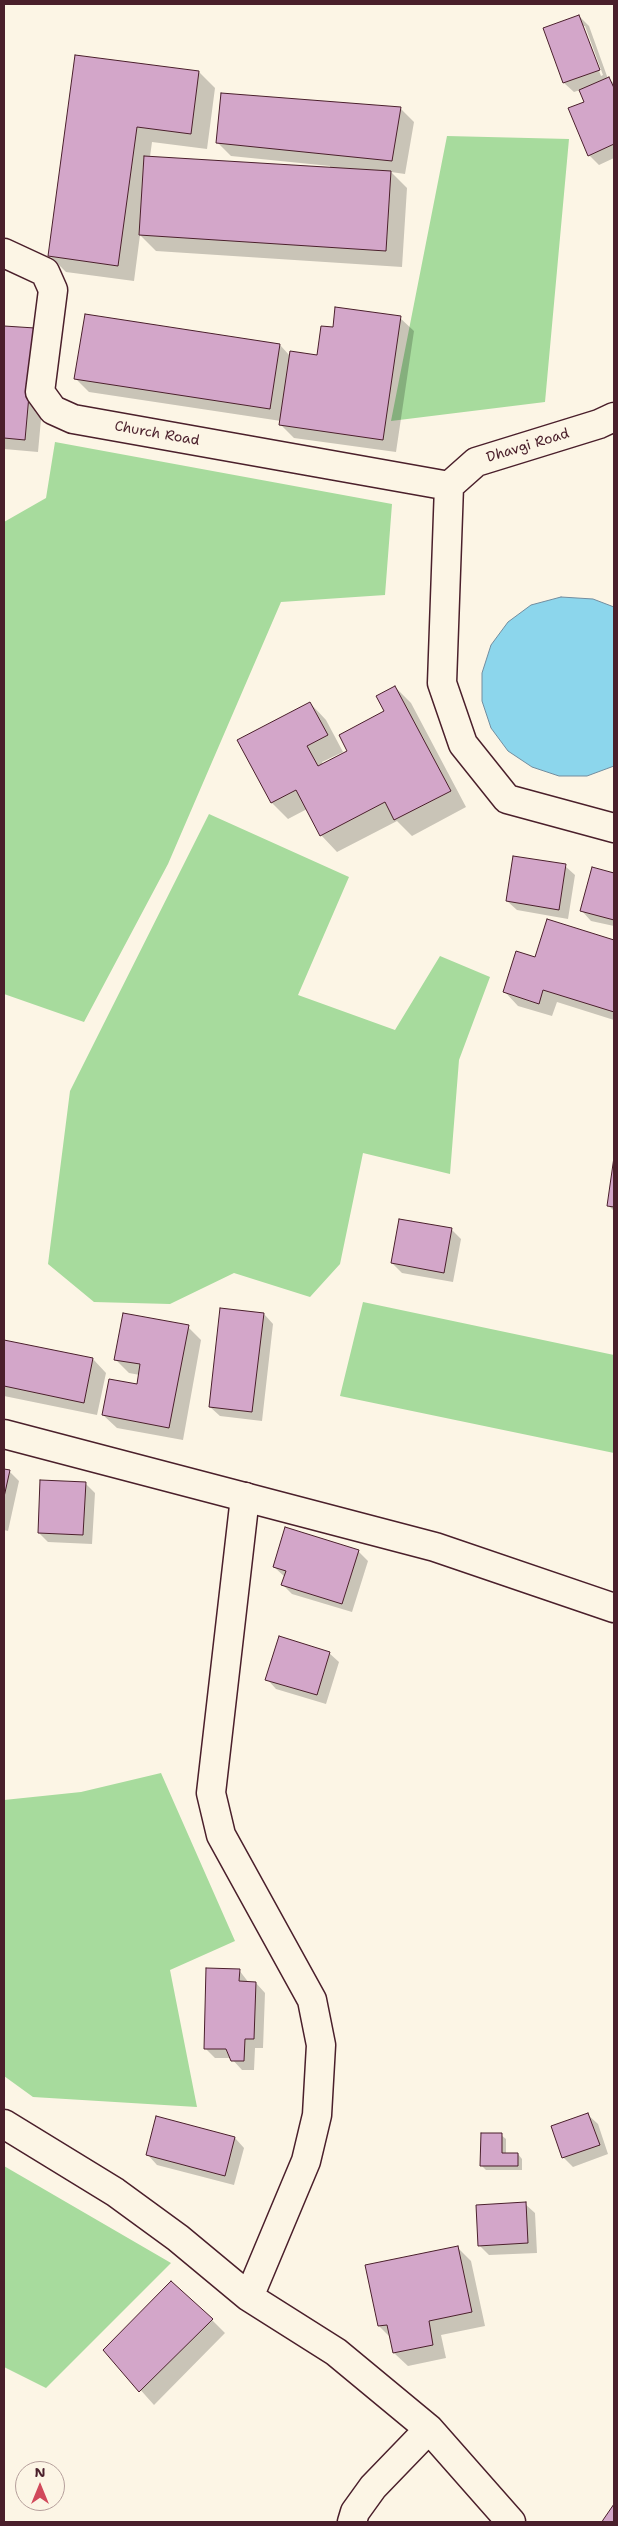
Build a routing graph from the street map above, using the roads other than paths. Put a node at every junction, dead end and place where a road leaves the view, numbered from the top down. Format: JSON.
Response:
{"nodes":[{"id":1,"x":4,"y":253,"type":"edge"},
{"id":2,"x":614,"y":417,"type":"edge"},
{"id":3,"x":449,"y":486,"type":"junction"},
{"id":4,"x":614,"y":828,"type":"edge"},
{"id":5,"x":4,"y":1434,"type":"edge"},
{"id":6,"x":245,"y":1498,"type":"junction"},
{"id":7,"x":614,"y":1608,"type":"edge"},
{"id":8,"x":4,"y":2124,"type":"edge"},
{"id":9,"x":249,"y":2297,"type":"junction"},
{"id":10,"x":429,"y":2428,"type":"junction"},
{"id":11,"x":352,"y":2522,"type":"edge"},
{"id":12,"x":511,"y":2522,"type":"edge"}],
"edges":[{"from":1,"to":3,"type":"street","name":"Church Road"},
{"from":2,"to":3,"type":"street","name":"Dhavgi Road"},
{"from":3,"to":4,"type":"street"},
{"from":5,"to":6,"type":"street"},
{"from":6,"to":7,"type":"street"},
{"from":6,"to":9,"type":"street"},
{"from":8,"to":9,"type":"street"},
{"from":9,"to":10,"type":"street"},
{"from":10,"to":11,"type":"street"},
{"from":10,"to":12,"type":"street"}]}
